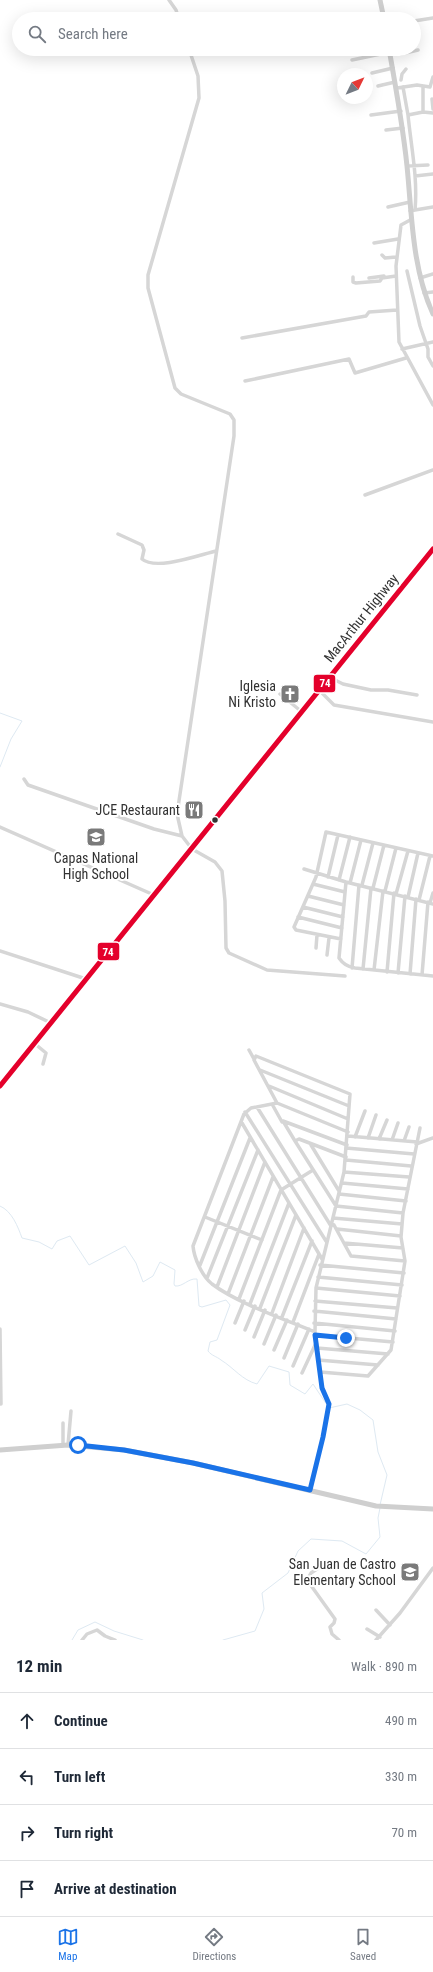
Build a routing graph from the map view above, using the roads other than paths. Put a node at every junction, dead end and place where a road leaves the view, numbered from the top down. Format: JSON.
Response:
{"nodes":[{"id":1,"x":169,"y":0,"type":"edge"},
{"id":2,"x":380,"y":0,"type":"edge"},
{"id":3,"x":177,"y":12,"type":"edge"},
{"id":4,"x":383,"y":12,"type":"edge"},
{"id":5,"x":433,"y":18,"type":"edge"},
{"id":6,"x":421,"y":20,"type":"edge"},
{"id":7,"x":191,"y":56,"type":"edge"},
{"id":8,"x":368,"y":56,"type":"edge"},
{"id":9,"x":392,"y":56,"type":"edge"},
{"id":10,"x":352,"y":60,"type":"dead end"},
{"id":11,"x":393,"y":68,"type":"junction"},
{"id":12,"x":406,"y":68,"type":"dead end"},
{"id":13,"x":373,"y":73,"type":"edge"},
{"id":14,"x":433,"y":77,"type":"edge"},
{"id":15,"x":397,"y":81,"type":"junction"},
{"id":16,"x":378,"y":86,"type":"dead end"},
{"id":17,"x":423,"y":86,"type":"junction"},
{"id":18,"x":400,"y":88,"type":"junction"},
{"id":19,"x":405,"y":98,"type":"junction"},
{"id":20,"x":432,"y":98,"type":"dead end"},
{"id":21,"x":398,"y":99,"type":"junction"},
{"id":22,"x":433,"y":109,"type":"edge"},
{"id":23,"x":401,"y":111,"type":"junction"},
{"id":24,"x":423,"y":112,"type":"junction"},
{"id":25,"x":433,"y":113,"type":"edge"},
{"id":26,"x":371,"y":115,"type":"dead end"},
{"id":27,"x":408,"y":115,"type":"junction"},
{"id":28,"x":403,"y":128,"type":"junction"},
{"id":29,"x":386,"y":130,"type":"dead end"},
{"id":30,"x":408,"y":144,"type":"junction"},
{"id":31,"x":428,"y":165,"type":"dead end"},
{"id":32,"x":407,"y":166,"type":"junction"},
{"id":33,"x":415,"y":166,"type":"junction"},
{"id":34,"x":433,"y":174,"type":"edge"},
{"id":35,"x":415,"y":176,"type":"junction"},
{"id":36,"x":410,"y":202,"type":"junction"},
{"id":37,"x":388,"y":207,"type":"dead end"},
{"id":38,"x":433,"y":207,"type":"edge"},
{"id":39,"x":413,"y":210,"type":"junction"},
{"id":40,"x":412,"y":219,"type":"junction"},
{"id":41,"x":398,"y":240,"type":"junction"},
{"id":42,"x":374,"y":243,"type":"dead end"},
{"id":43,"x":382,"y":255,"type":"dead end"},
{"id":44,"x":396,"y":257,"type":"junction"},
{"id":45,"x":407,"y":271,"type":"dead end"},
{"id":46,"x":433,"y":274,"type":"edge"},
{"id":47,"x":396,"y":276,"type":"junction"},
{"id":48,"x":353,"y":277,"type":"dead end"},
{"id":49,"x":369,"y":278,"type":"dead end"},
{"id":50,"x":420,"y":278,"type":"junction"},
{"id":51,"x":433,"y":292,"type":"edge"},
{"id":52,"x":424,"y":294,"type":"junction"},
{"id":53,"x":397,"y":310,"type":"junction"},
{"id":54,"x":433,"y":314,"type":"edge"},
{"id":55,"x":242,"y":338,"type":"dead end"},
{"id":56,"x":433,"y":342,"type":"edge"},
{"id":57,"x":426,"y":344,"type":"junction"},
{"id":58,"x":402,"y":349,"type":"junction"},
{"id":59,"x":406,"y":358,"type":"junction"},
{"id":60,"x":433,"y":366,"type":"edge"},
{"id":61,"x":245,"y":380,"type":"dead end"},
{"id":62,"x":433,"y":405,"type":"edge"},
{"id":63,"x":433,"y":470,"type":"edge"},
{"id":64,"x":365,"y":495,"type":"dead end"},
{"id":65,"x":118,"y":534,"type":"dead end"},
{"id":66,"x":433,"y":549,"type":"edge"},
{"id":67,"x":216,"y":551,"type":"junction"},
{"id":68,"x":329,"y":677,"type":"junction"},
{"id":69,"x":319,"y":690,"type":"junction"},
{"id":70,"x":280,"y":694,"type":"dead end"},
{"id":71,"x":417,"y":695,"type":"dead end"},
{"id":72,"x":302,"y":712,"type":"junction"},
{"id":73,"x":433,"y":722,"type":"edge"},
{"id":74,"x":24,"y":779,"type":"dead end"},
{"id":75,"x":0,"y":827,"type":"edge"},
{"id":76,"x":338,"y":835,"type":"junction"},
{"id":77,"x":182,"y":836,"type":"junction"},
{"id":78,"x":350,"y":838,"type":"junction"},
{"id":79,"x":361,"y":840,"type":"junction"},
{"id":80,"x":373,"y":843,"type":"junction"},
{"id":81,"x":384,"y":845,"type":"junction"},
{"id":82,"x":396,"y":848,"type":"junction"},
{"id":83,"x":192,"y":849,"type":"junction"},
{"id":84,"x":408,"y":850,"type":"junction"},
{"id":85,"x":418,"y":853,"type":"junction"},
{"id":86,"x":432,"y":856,"type":"edge"},
{"id":87,"x":304,"y":869,"type":"dead end"},
{"id":88,"x":317,"y":873,"type":"junction"},
{"id":89,"x":328,"y":876,"type":"junction"},
{"id":90,"x":339,"y":880,"type":"junction"},
{"id":91,"x":348,"y":883,"type":"junction"},
{"id":92,"x":313,"y":884,"type":"junction"},
{"id":93,"x":360,"y":885,"type":"junction"},
{"id":94,"x":372,"y":888,"type":"junction"},
{"id":95,"x":384,"y":891,"type":"junction"},
{"id":96,"x":345,"y":892,"type":"junction"},
{"id":97,"x":433,"y":893,"type":"edge"},
{"id":98,"x":154,"y":894,"type":"junction"},
{"id":99,"x":395,"y":894,"type":"junction"},
{"id":100,"x":308,"y":896,"type":"junction"},
{"id":101,"x":406,"y":897,"type":"junction"},
{"id":102,"x":418,"y":900,"type":"junction"},
{"id":103,"x":431,"y":903,"type":"edge"},
{"id":104,"x":344,"y":905,"type":"junction"},
{"id":105,"x":303,"y":907,"type":"junction"},
{"id":106,"x":298,"y":917,"type":"junction"},
{"id":107,"x":343,"y":917,"type":"junction"},
{"id":108,"x":342,"y":928,"type":"junction"},
{"id":109,"x":317,"y":935,"type":"junction"},
{"id":110,"x":329,"y":938,"type":"junction"},
{"id":111,"x":340,"y":940,"type":"junction"},
{"id":112,"x":316,"y":948,"type":"dead end"},
{"id":113,"x":0,"y":951,"type":"edge"},
{"id":114,"x":327,"y":955,"type":"dead end"},
{"id":115,"x":101,"y":960,"type":"junction"},
{"id":116,"x":352,"y":968,"type":"junction"},
{"id":117,"x":363,"y":969,"type":"junction"},
{"id":118,"x":374,"y":970,"type":"junction"},
{"id":119,"x":387,"y":972,"type":"junction"},
{"id":120,"x":398,"y":973,"type":"junction"},
{"id":121,"x":410,"y":974,"type":"junction"},
{"id":122,"x":422,"y":975,"type":"junction"},
{"id":123,"x":345,"y":976,"type":"dead end"},
{"id":124,"x":433,"y":976,"type":"edge"},
{"id":125,"x":83,"y":978,"type":"junction"},
{"id":126,"x":0,"y":1004,"type":"edge"},
{"id":127,"x":59,"y":1013,"type":"junction"},
{"id":128,"x":51,"y":1023,"type":"junction"},
{"id":129,"x":34,"y":1043,"type":"junction"},
{"id":130,"x":249,"y":1050,"type":"dead end"},
{"id":131,"x":254,"y":1059,"type":"junction"},
{"id":132,"x":43,"y":1064,"type":"dead end"},
{"id":133,"x":260,"y":1070,"type":"junction"},
{"id":134,"x":1,"y":1082,"type":"edge"},
{"id":135,"x":269,"y":1086,"type":"junction"},
{"id":136,"x":350,"y":1088,"type":"dead end"},
{"id":137,"x":350,"y":1094,"type":"junction"},
{"id":138,"x":277,"y":1103,"type":"junction"},
{"id":139,"x":272,"y":1104,"type":"junction"},
{"id":140,"x":349,"y":1106,"type":"junction"},
{"id":141,"x":257,"y":1107,"type":"junction"},
{"id":142,"x":365,"y":1111,"type":"dead end"},
{"id":143,"x":246,"y":1112,"type":"junction"},
{"id":144,"x":376,"y":1115,"type":"dead end"},
{"id":145,"x":348,"y":1119,"type":"junction"},
{"id":146,"x":387,"y":1120,"type":"dead end"},
{"id":147,"x":282,"y":1122,"type":"junction"},
{"id":148,"x":242,"y":1123,"type":"junction"},
{"id":149,"x":398,"y":1123,"type":"dead end"},
{"id":150,"x":409,"y":1127,"type":"dead end"},
{"id":151,"x":420,"y":1128,"type":"dead end"},
{"id":152,"x":348,"y":1134,"type":"junction"},
{"id":153,"x":355,"y":1137,"type":"junction"},
{"id":154,"x":250,"y":1138,"type":"junction"},
{"id":155,"x":368,"y":1138,"type":"junction"},
{"id":156,"x":433,"y":1138,"type":"edge"},
{"id":157,"x":379,"y":1139,"type":"junction"},
{"id":158,"x":295,"y":1140,"type":"junction"},
{"id":159,"x":392,"y":1140,"type":"junction"},
{"id":160,"x":404,"y":1140,"type":"junction"},
{"id":161,"x":417,"y":1143,"type":"junction"},
{"id":162,"x":310,"y":1144,"type":"junction"},
{"id":163,"x":347,"y":1147,"type":"junction"},
{"id":164,"x":258,"y":1150,"type":"junction"},
{"id":165,"x":414,"y":1154,"type":"junction"},
{"id":166,"x":346,"y":1159,"type":"junction"},
{"id":167,"x":265,"y":1162,"type":"junction"},
{"id":168,"x":411,"y":1166,"type":"junction"},
{"id":169,"x":313,"y":1170,"type":"junction"},
{"id":170,"x":344,"y":1172,"type":"junction"},
{"id":171,"x":273,"y":1177,"type":"junction"},
{"id":172,"x":409,"y":1177,"type":"junction"},
{"id":173,"x":301,"y":1178,"type":"junction"},
{"id":174,"x":342,"y":1183,"type":"junction"},
{"id":175,"x":291,"y":1184,"type":"junction"},
{"id":176,"x":408,"y":1189,"type":"junction"},
{"id":177,"x":281,"y":1190,"type":"junction"},
{"id":178,"x":339,"y":1193,"type":"junction"},
{"id":179,"x":406,"y":1201,"type":"junction"},
{"id":180,"x":289,"y":1203,"type":"junction"},
{"id":181,"x":336,"y":1206,"type":"junction"},
{"id":182,"x":403,"y":1212,"type":"junction"},
{"id":183,"x":296,"y":1215,"type":"junction"},
{"id":184,"x":205,"y":1218,"type":"junction"},
{"id":185,"x":333,"y":1218,"type":"junction"},
{"id":186,"x":216,"y":1222,"type":"junction"},
{"id":187,"x":402,"y":1224,"type":"junction"},
{"id":188,"x":331,"y":1225,"type":"junction"},
{"id":189,"x":228,"y":1226,"type":"junction"},
{"id":190,"x":304,"y":1228,"type":"junction"},
{"id":191,"x":337,"y":1229,"type":"junction"},
{"id":192,"x":239,"y":1231,"type":"junction"},
{"id":193,"x":250,"y":1235,"type":"junction"},
{"id":194,"x":401,"y":1236,"type":"junction"},
{"id":195,"x":262,"y":1240,"type":"junction"},
{"id":196,"x":312,"y":1241,"type":"junction"},
{"id":197,"x":326,"y":1241,"type":"junction"},
{"id":198,"x":344,"y":1243,"type":"junction"},
{"id":199,"x":403,"y":1248,"type":"junction"},
{"id":200,"x":319,"y":1254,"type":"junction"},
{"id":201,"x":322,"y":1259,"type":"junction"},
{"id":202,"x":405,"y":1261,"type":"junction"},
{"id":203,"x":200,"y":1265,"type":"junction"},
{"id":204,"x":320,"y":1265,"type":"junction"},
{"id":205,"x":404,"y":1273,"type":"junction"},
{"id":206,"x":318,"y":1277,"type":"junction"},
{"id":207,"x":207,"y":1278,"type":"junction"},
{"id":208,"x":402,"y":1285,"type":"junction"},
{"id":209,"x":217,"y":1287,"type":"junction"},
{"id":210,"x":316,"y":1288,"type":"junction"},
{"id":211,"x":228,"y":1294,"type":"junction"},
{"id":212,"x":400,"y":1296,"type":"junction"},
{"id":213,"x":239,"y":1299,"type":"junction"},
{"id":214,"x":315,"y":1300,"type":"junction"},
{"id":215,"x":244,"y":1301,"type":"junction"},
{"id":216,"x":250,"y":1304,"type":"junction"},
{"id":217,"x":255,"y":1306,"type":"junction"},
{"id":218,"x":260,"y":1308,"type":"junction"},
{"id":219,"x":397,"y":1308,"type":"junction"},
{"id":220,"x":265,"y":1310,"type":"junction"},
{"id":221,"x":314,"y":1311,"type":"junction"},
{"id":222,"x":272,"y":1313,"type":"junction"},
{"id":223,"x":276,"y":1315,"type":"junction"},
{"id":224,"x":282,"y":1317,"type":"junction"},
{"id":225,"x":396,"y":1319,"type":"junction"},
{"id":226,"x":287,"y":1320,"type":"junction"},
{"id":227,"x":293,"y":1322,"type":"junction"},
{"id":228,"x":235,"y":1323,"type":"dead end"},
{"id":229,"x":314,"y":1323,"type":"junction"},
{"id":230,"x":298,"y":1324,"type":"junction"},
{"id":231,"x":309,"y":1329,"type":"junction"},
{"id":232,"x":0,"y":1330,"type":"edge"},
{"id":233,"x":245,"y":1330,"type":"dead end"},
{"id":234,"x":395,"y":1331,"type":"junction"},
{"id":235,"x":315,"y":1333,"type":"junction"},
{"id":236,"x":254,"y":1337,"type":"dead end"},
{"id":237,"x":392,"y":1342,"type":"junction"},
{"id":238,"x":264,"y":1344,"type":"dead end"},
{"id":239,"x":316,"y":1346,"type":"junction"},
{"id":240,"x":0,"y":1349,"type":"edge"},
{"id":241,"x":274,"y":1350,"type":"dead end"},
{"id":242,"x":388,"y":1354,"type":"junction"},
{"id":243,"x":284,"y":1358,"type":"dead end"},
{"id":244,"x":318,"y":1360,"type":"junction"},
{"id":245,"x":378,"y":1365,"type":"junction"},
{"id":246,"x":293,"y":1366,"type":"dead end"},
{"id":247,"x":320,"y":1372,"type":"junction"},
{"id":248,"x":302,"y":1374,"type":"dead end"},
{"id":249,"x":1,"y":1404,"type":"edge"},
{"id":250,"x":71,"y":1411,"type":"dead end"},
{"id":251,"x":63,"y":1423,"type":"dead end"},
{"id":252,"x":65,"y":1445,"type":"junction"},
{"id":253,"x":0,"y":1450,"type":"edge"},
{"id":254,"x":310,"y":1490,"type":"junction"},
{"id":255,"x":433,"y":1509,"type":"edge"},
{"id":256,"x":320,"y":1567,"type":"dead end"},
{"id":257,"x":433,"y":1568,"type":"edge"},
{"id":258,"x":314,"y":1583,"type":"dead end"},
{"id":259,"x":310,"y":1587,"type":"junction"},
{"id":260,"x":376,"y":1610,"type":"dead end"},
{"id":261,"x":390,"y":1625,"type":"junction"},
{"id":262,"x":367,"y":1629,"type":"dead end"},
{"id":263,"x":378,"y":1638,"type":"edge"},
{"id":264,"x":82,"y":1640,"type":"edge"},
{"id":265,"x":115,"y":1640,"type":"edge"},
{"id":266,"x":339,"y":1640,"type":"edge"}],
"edges":[{"from":1,"to":3,"type":"street"},
{"from":2,"to":4,"type":"street"},
{"from":5,"to":6,"type":"street"},
{"from":7,"to":67,"type":"street"},
{"from":8,"to":10,"type":"street"},
{"from":9,"to":11,"type":"street"},
{"from":11,"to":13,"type":"street"},
{"from":11,"to":15,"type":"street"},
{"from":12,"to":15,"type":"street"},
{"from":14,"to":17,"type":"street"},
{"from":15,"to":16,"type":"street"},
{"from":15,"to":18,"type":"street"},
{"from":17,"to":18,"type":"street"},
{"from":17,"to":24,"type":"street"},
{"from":18,"to":19,"type":"street"},
{"from":18,"to":21,"type":"street"},
{"from":19,"to":21,"type":"street"},
{"from":19,"to":27,"type":"street"},
{"from":20,"to":22,"type":"street"},
{"from":21,"to":23,"type":"street"},
{"from":23,"to":26,"type":"street"},
{"from":23,"to":28,"type":"street"},
{"from":24,"to":25,"type":"street"},
{"from":24,"to":27,"type":"street"},
{"from":27,"to":30,"type":"street"},
{"from":28,"to":29,"type":"street"},
{"from":28,"to":30,"type":"street"},
{"from":30,"to":32,"type":"street"},
{"from":30,"to":33,"type":"street"},
{"from":31,"to":33,"type":"street"},
{"from":32,"to":33,"type":"street"},
{"from":32,"to":36,"type":"street"},
{"from":33,"to":35,"type":"street"},
{"from":34,"to":35,"type":"street"},
{"from":35,"to":39,"type":"street"},
{"from":36,"to":37,"type":"street"},
{"from":36,"to":39,"type":"street"},
{"from":38,"to":39,"type":"street"},
{"from":39,"to":40,"type":"street"},
{"from":40,"to":41,"type":"street"},
{"from":40,"to":50,"type":"street"},
{"from":41,"to":42,"type":"street"},
{"from":41,"to":44,"type":"street"},
{"from":43,"to":44,"type":"street"},
{"from":44,"to":47,"type":"street"},
{"from":45,"to":57,"type":"street"},
{"from":46,"to":50,"type":"street"},
{"from":47,"to":48,"type":"street"},
{"from":47,"to":49,"type":"street"},
{"from":47,"to":53,"type":"street"},
{"from":50,"to":52,"type":"street"},
{"from":51,"to":52,"type":"street"},
{"from":52,"to":54,"type":"street"},
{"from":53,"to":55,"type":"street"},
{"from":53,"to":58,"type":"street"},
{"from":56,"to":57,"type":"street"},
{"from":57,"to":58,"type":"street"},
{"from":57,"to":60,"type":"street"},
{"from":58,"to":59,"type":"street"},
{"from":59,"to":61,"type":"street"},
{"from":59,"to":62,"type":"street"},
{"from":63,"to":64,"type":"street"},
{"from":65,"to":67,"type":"street"},
{"from":66,"to":68,"type":"highway","name":"MacArthur Highway"},
{"from":67,"to":77,"type":"street"},
{"from":68,"to":69,"type":"highway","name":"MacArthur Highway"},
{"from":68,"to":71,"type":"street"},
{"from":69,"to":72,"type":"highway","name":"MacArthur Highway"},
{"from":69,"to":73,"type":"street"},
{"from":70,"to":72,"type":"street"},
{"from":72,"to":83,"type":"highway","name":"MacArthur Highway"},
{"from":74,"to":77,"type":"street"},
{"from":75,"to":98,"type":"street"},
{"from":76,"to":78,"type":"street"},
{"from":76,"to":88,"type":"street"},
{"from":76,"to":89,"type":"street"},
{"from":77,"to":83,"type":"street"},
{"from":78,"to":79,"type":"street"},
{"from":78,"to":90,"type":"street"},
{"from":79,"to":80,"type":"street"},
{"from":79,"to":91,"type":"street"},
{"from":80,"to":81,"type":"street"},
{"from":80,"to":93,"type":"street"},
{"from":81,"to":82,"type":"street"},
{"from":81,"to":94,"type":"street"},
{"from":82,"to":84,"type":"street"},
{"from":82,"to":95,"type":"street"},
{"from":83,"to":98,"type":"highway","name":"MacArthur Highway"},
{"from":83,"to":123,"type":"street"},
{"from":84,"to":85,"type":"street"},
{"from":84,"to":99,"type":"street"},
{"from":85,"to":86,"type":"street"},
{"from":85,"to":101,"type":"street"},
{"from":86,"to":102,"type":"street"},
{"from":87,"to":88,"type":"street"},
{"from":88,"to":89,"type":"street"},
{"from":88,"to":92,"type":"street"},
{"from":89,"to":90,"type":"street"},
{"from":90,"to":91,"type":"street"},
{"from":91,"to":93,"type":"street"},
{"from":91,"to":96,"type":"street"},
{"from":92,"to":96,"type":"street"},
{"from":92,"to":100,"type":"street"},
{"from":93,"to":94,"type":"street"},
{"from":93,"to":116,"type":"street"},
{"from":94,"to":95,"type":"street"},
{"from":94,"to":117,"type":"street"},
{"from":95,"to":99,"type":"street"},
{"from":95,"to":118,"type":"street"},
{"from":96,"to":104,"type":"street"},
{"from":97,"to":103,"type":"street"},
{"from":98,"to":115,"type":"highway","name":"MacArthur Highway"},
{"from":99,"to":101,"type":"street"},
{"from":99,"to":119,"type":"street"},
{"from":100,"to":104,"type":"street"},
{"from":100,"to":105,"type":"street"},
{"from":101,"to":102,"type":"street"},
{"from":101,"to":120,"type":"street"},
{"from":102,"to":103,"type":"street"},
{"from":102,"to":121,"type":"street"},
{"from":103,"to":122,"type":"street"},
{"from":104,"to":107,"type":"street"},
{"from":105,"to":106,"type":"street"},
{"from":105,"to":107,"type":"street"},
{"from":106,"to":108,"type":"street"},
{"from":106,"to":109,"type":"street"},
{"from":107,"to":108,"type":"street"},
{"from":108,"to":111,"type":"street"},
{"from":109,"to":110,"type":"street"},
{"from":109,"to":112,"type":"street"},
{"from":110,"to":111,"type":"street"},
{"from":110,"to":114,"type":"street"},
{"from":111,"to":116,"type":"street"},
{"from":113,"to":125,"type":"street"},
{"from":115,"to":125,"type":"highway"},
{"from":115,"to":127,"type":"highway","name":"MacArthur Highway"},
{"from":116,"to":117,"type":"street"},
{"from":117,"to":118,"type":"street"},
{"from":118,"to":119,"type":"street"},
{"from":119,"to":120,"type":"street"},
{"from":120,"to":121,"type":"street"},
{"from":121,"to":122,"type":"street"},
{"from":122,"to":124,"type":"street"},
{"from":125,"to":127,"type":"highway"},
{"from":126,"to":128,"type":"street"},
{"from":127,"to":128,"type":"highway","name":"MacArthur Highway"},
{"from":128,"to":129,"type":"highway","name":"MacArthur Highway"},
{"from":129,"to":132,"type":"street"},
{"from":129,"to":134,"type":"highway","name":"MacArthur Highway"},
{"from":130,"to":131,"type":"street"},
{"from":131,"to":133,"type":"street"},
{"from":131,"to":137,"type":"street"},
{"from":133,"to":135,"type":"street"},
{"from":133,"to":140,"type":"street"},
{"from":135,"to":138,"type":"street"},
{"from":135,"to":145,"type":"street"},
{"from":136,"to":137,"type":"street"},
{"from":137,"to":140,"type":"street"},
{"from":138,"to":139,"type":"street"},
{"from":138,"to":152,"type":"street"},
{"from":139,"to":141,"type":"street"},
{"from":139,"to":147,"type":"street"},
{"from":140,"to":145,"type":"street"},
{"from":141,"to":143,"type":"street"},
{"from":141,"to":173,"type":"street"},
{"from":142,"to":153,"type":"street"},
{"from":143,"to":148,"type":"street"},
{"from":143,"to":175,"type":"street"},
{"from":144,"to":155,"type":"street"},
{"from":145,"to":152,"type":"street"},
{"from":146,"to":157,"type":"street"},
{"from":147,"to":158,"type":"street"},
{"from":147,"to":163,"type":"street"},
{"from":148,"to":154,"type":"street"},
{"from":148,"to":184,"type":"street"},
{"from":149,"to":159,"type":"street"},
{"from":150,"to":160,"type":"street"},
{"from":151,"to":161,"type":"street"},
{"from":152,"to":153,"type":"street"},
{"from":152,"to":163,"type":"street"},
{"from":153,"to":155,"type":"street"},
{"from":154,"to":164,"type":"street"},
{"from":154,"to":186,"type":"street"},
{"from":155,"to":157,"type":"street"},
{"from":156,"to":161,"type":"street"},
{"from":157,"to":159,"type":"street"},
{"from":158,"to":162,"type":"street"},
{"from":158,"to":169,"type":"street"},
{"from":159,"to":160,"type":"street"},
{"from":160,"to":161,"type":"street"},
{"from":161,"to":165,"type":"street"},
{"from":162,"to":166,"type":"street"},
{"from":162,"to":178,"type":"street"},
{"from":163,"to":165,"type":"street"},
{"from":163,"to":166,"type":"street"},
{"from":164,"to":167,"type":"street"},
{"from":164,"to":189,"type":"street"},
{"from":165,"to":168,"type":"street"},
{"from":166,"to":168,"type":"street"},
{"from":166,"to":170,"type":"street"},
{"from":167,"to":171,"type":"street"},
{"from":167,"to":192,"type":"street"},
{"from":168,"to":172,"type":"street"},
{"from":169,"to":173,"type":"street"},
{"from":169,"to":181,"type":"street"},
{"from":170,"to":172,"type":"street"},
{"from":170,"to":174,"type":"street"},
{"from":171,"to":177,"type":"street"},
{"from":171,"to":193,"type":"street"},
{"from":172,"to":176,"type":"street"},
{"from":173,"to":175,"type":"street"},
{"from":173,"to":188,"type":"street"},
{"from":174,"to":176,"type":"street"},
{"from":174,"to":178,"type":"street"},
{"from":175,"to":177,"type":"street"},
{"from":175,"to":197,"type":"street"},
{"from":176,"to":179,"type":"street"},
{"from":177,"to":180,"type":"street"},
{"from":177,"to":195,"type":"street"},
{"from":178,"to":179,"type":"street"},
{"from":178,"to":181,"type":"street"},
{"from":179,"to":182,"type":"street"},
{"from":180,"to":183,"type":"street"},
{"from":180,"to":216,"type":"street"},
{"from":181,"to":182,"type":"street"},
{"from":181,"to":185,"type":"street"},
{"from":182,"to":187,"type":"street"},
{"from":183,"to":190,"type":"street"},
{"from":183,"to":218,"type":"street"},
{"from":184,"to":186,"type":"street"},
{"from":184,"to":203,"type":"street"},
{"from":185,"to":187,"type":"street"},
{"from":185,"to":188,"type":"street"},
{"from":186,"to":189,"type":"street"},
{"from":186,"to":203,"type":"street"},
{"from":187,"to":194,"type":"street"},
{"from":188,"to":191,"type":"street"},
{"from":188,"to":197,"type":"street"},
{"from":189,"to":192,"type":"street"},
{"from":189,"to":207,"type":"street"},
{"from":190,"to":196,"type":"street"},
{"from":190,"to":222,"type":"street"},
{"from":191,"to":194,"type":"street"},
{"from":191,"to":198,"type":"street"},
{"from":192,"to":193,"type":"street"},
{"from":192,"to":209,"type":"street"},
{"from":193,"to":195,"type":"street"},
{"from":193,"to":211,"type":"street"},
{"from":194,"to":199,"type":"street"},
{"from":195,"to":213,"type":"street"},
{"from":196,"to":200,"type":"street"},
{"from":196,"to":224,"type":"street"},
{"from":197,"to":201,"type":"street"},
{"from":198,"to":199,"type":"street"},
{"from":198,"to":202,"type":"street"},
{"from":199,"to":202,"type":"street"},
{"from":200,"to":201,"type":"street"},
{"from":200,"to":227,"type":"street"},
{"from":201,"to":204,"type":"street"},
{"from":202,"to":205,"type":"street"},
{"from":203,"to":207,"type":"street"},
{"from":204,"to":205,"type":"street"},
{"from":204,"to":206,"type":"street"},
{"from":205,"to":208,"type":"street"},
{"from":206,"to":208,"type":"street"},
{"from":206,"to":210,"type":"street"},
{"from":207,"to":209,"type":"street"},
{"from":208,"to":212,"type":"street"},
{"from":209,"to":211,"type":"street"},
{"from":210,"to":212,"type":"street"},
{"from":210,"to":214,"type":"street"},
{"from":211,"to":213,"type":"street"},
{"from":212,"to":219,"type":"street"},
{"from":213,"to":215,"type":"street"},
{"from":214,"to":219,"type":"street"},
{"from":214,"to":221,"type":"street"},
{"from":215,"to":216,"type":"street"},
{"from":215,"to":228,"type":"street"},
{"from":216,"to":217,"type":"street"},
{"from":217,"to":218,"type":"street"},
{"from":217,"to":233,"type":"street"},
{"from":218,"to":220,"type":"street"},
{"from":219,"to":225,"type":"street"},
{"from":220,"to":222,"type":"street"},
{"from":220,"to":236,"type":"street"},
{"from":221,"to":225,"type":"street"},
{"from":221,"to":229,"type":"street"},
{"from":222,"to":223,"type":"street"},
{"from":223,"to":224,"type":"street"},
{"from":223,"to":238,"type":"street"},
{"from":224,"to":226,"type":"street"},
{"from":225,"to":234,"type":"street"},
{"from":226,"to":227,"type":"street"},
{"from":226,"to":241,"type":"street"},
{"from":227,"to":230,"type":"street"},
{"from":229,"to":234,"type":"street"},
{"from":229,"to":235,"type":"street"},
{"from":230,"to":231,"type":"street"},
{"from":230,"to":243,"type":"street"},
{"from":231,"to":235,"type":"street"},
{"from":231,"to":246,"type":"street"},
{"from":232,"to":240,"type":"street"},
{"from":234,"to":237,"type":"street"},
{"from":235,"to":237,"type":"street"},
{"from":235,"to":239,"type":"street"},
{"from":237,"to":242,"type":"street"},
{"from":239,"to":242,"type":"street"},
{"from":239,"to":244,"type":"street"},
{"from":239,"to":248,"type":"street"},
{"from":240,"to":249,"type":"street"},
{"from":242,"to":245,"type":"street"},
{"from":244,"to":245,"type":"street"},
{"from":244,"to":247,"type":"street"},
{"from":245,"to":247,"type":"street"},
{"from":247,"to":254,"type":"street"},
{"from":250,"to":252,"type":"street"},
{"from":251,"to":252,"type":"street"},
{"from":252,"to":253,"type":"street"},
{"from":252,"to":254,"type":"street"},
{"from":254,"to":255,"type":"street"},
{"from":256,"to":259,"type":"street"},
{"from":257,"to":261,"type":"street"},
{"from":258,"to":259,"type":"street"},
{"from":259,"to":266,"type":"street"},
{"from":260,"to":261,"type":"street"},
{"from":261,"to":263,"type":"street"},
{"from":262,"to":263,"type":"street"},
{"from":264,"to":265,"type":"street"}]}
